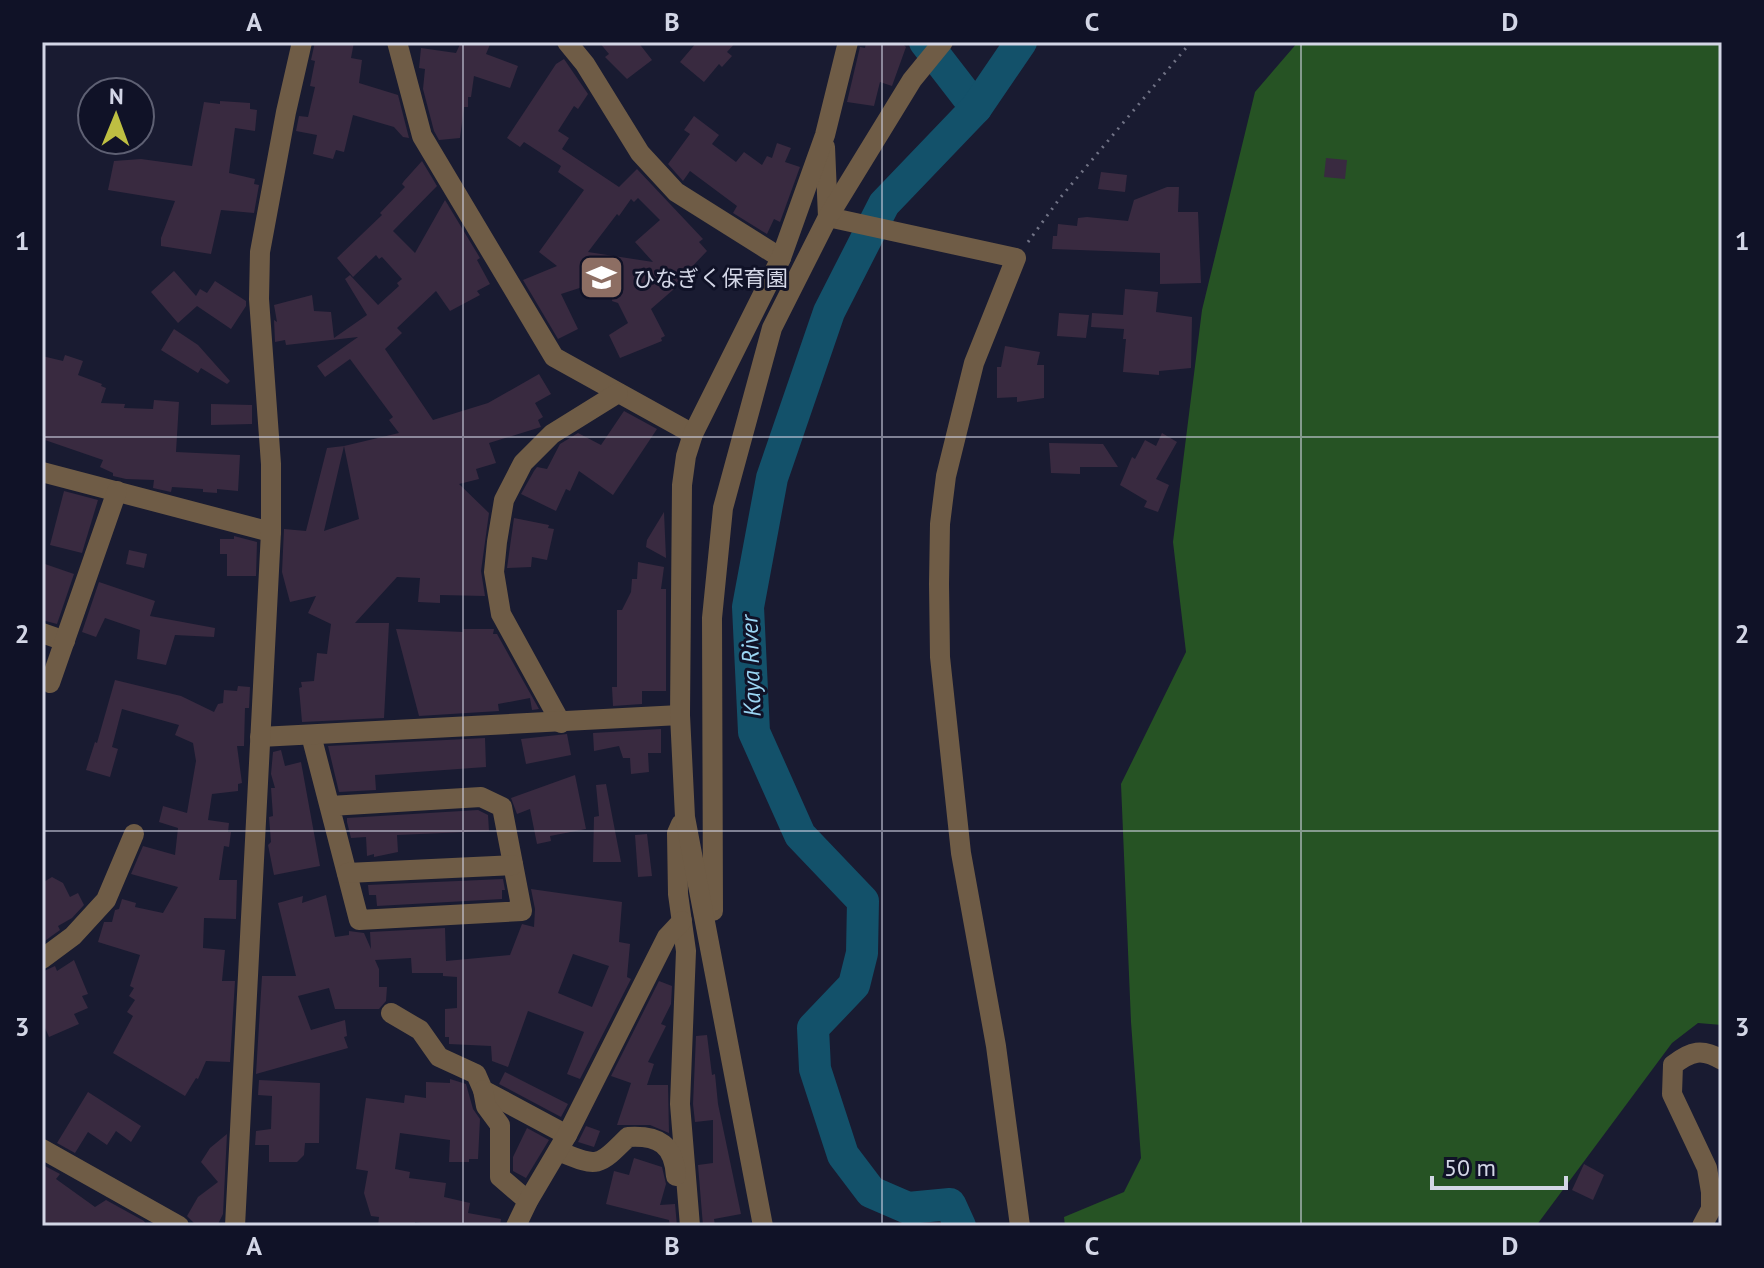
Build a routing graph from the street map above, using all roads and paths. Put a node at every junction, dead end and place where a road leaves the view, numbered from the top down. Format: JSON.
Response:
{"nodes":[{"id":1,"x":302,"y":42,"type":"edge"},
{"id":2,"x":397,"y":42,"type":"edge"},
{"id":3,"x":567,"y":42,"type":"edge"},
{"id":4,"x":848,"y":42,"type":"edge"},
{"id":5,"x":943,"y":42,"type":"edge"},
{"id":6,"x":1191,"y":42,"type":"edge"},
{"id":7,"x":825,"y":135,"type":"junction"},
{"id":8,"x":828,"y":217,"type":"junction"},
{"id":9,"x":781,"y":258,"type":"junction"},
{"id":10,"x":1014,"y":258,"type":"junction"},
{"id":11,"x":618,"y":393,"type":"junction"},
{"id":12,"x":693,"y":434,"type":"junction"},
{"id":13,"x":42,"y":472,"type":"edge"},
{"id":14,"x":117,"y":491,"type":"junction"},
{"id":15,"x":271,"y":532,"type":"junction"},
{"id":16,"x":42,"y":633,"type":"edge"},
{"id":17,"x":65,"y":641,"type":"junction"},
{"id":18,"x":50,"y":683,"type":"dead end"},
{"id":19,"x":680,"y":715,"type":"junction"},
{"id":20,"x":561,"y":723,"type":"junction"},
{"id":21,"x":311,"y":735,"type":"junction"},
{"id":22,"x":260,"y":737,"type":"junction"},
{"id":23,"x":330,"y":806,"type":"junction"},
{"id":24,"x":685,"y":817,"type":"junction"},
{"id":25,"x":134,"y":834,"type":"dead end"},
{"id":26,"x":513,"y":865,"type":"junction"},
{"id":27,"x":347,"y":873,"type":"junction"},
{"id":28,"x":682,"y":921,"type":"junction"},
{"id":29,"x":706,"y":923,"type":"junction"},
{"id":30,"x":42,"y":959,"type":"edge"},
{"id":31,"x":391,"y":1013,"type":"dead end"},
{"id":32,"x":1722,"y":1060,"type":"edge"},
{"id":33,"x":483,"y":1090,"type":"junction"},
{"id":34,"x":562,"y":1143,"type":"junction"},
{"id":35,"x":42,"y":1149,"type":"edge"},
{"id":36,"x":687,"y":1187,"type":"junction"},
{"id":37,"x":528,"y":1201,"type":"junction"},
{"id":38,"x":179,"y":1226,"type":"edge"},
{"id":39,"x":235,"y":1226,"type":"edge"},
{"id":40,"x":516,"y":1226,"type":"edge"},
{"id":41,"x":690,"y":1226,"type":"edge"},
{"id":42,"x":763,"y":1226,"type":"edge"},
{"id":43,"x":1020,"y":1226,"type":"edge"},
{"id":44,"x":1702,"y":1226,"type":"edge"}],
"edges":[{"from":1,"to":15,"type":"street"},
{"from":2,"to":11,"type":"street"},
{"from":3,"to":9,"type":"street"},
{"from":4,"to":7,"type":"street"},
{"from":5,"to":8,"type":"street"},
{"from":6,"to":10,"type":"path"},
{"from":7,"to":8,"type":"street"},
{"from":7,"to":9,"type":"street"},
{"from":8,"to":10,"type":"street"},
{"from":8,"to":29,"type":"street"},
{"from":9,"to":12,"type":"street"},
{"from":10,"to":43,"type":"street"},
{"from":11,"to":12,"type":"street"},
{"from":11,"to":20,"type":"street"},
{"from":12,"to":19,"type":"street"},
{"from":13,"to":14,"type":"street"},
{"from":14,"to":15,"type":"street"},
{"from":14,"to":17,"type":"street"},
{"from":15,"to":22,"type":"street"},
{"from":16,"to":17,"type":"street"},
{"from":17,"to":18,"type":"street"},
{"from":19,"to":20,"type":"street"},
{"from":19,"to":24,"type":"street"},
{"from":20,"to":21,"type":"street"},
{"from":21,"to":22,"type":"street"},
{"from":21,"to":23,"type":"street"},
{"from":22,"to":39,"type":"street"},
{"from":23,"to":26,"type":"street"},
{"from":23,"to":27,"type":"street"},
{"from":24,"to":28,"type":"street"},
{"from":24,"to":29,"type":"street"},
{"from":25,"to":30,"type":"street"},
{"from":26,"to":27,"type":"street"},
{"from":26,"to":27,"type":"street"},
{"from":28,"to":34,"type":"street"},
{"from":28,"to":36,"type":"street"},
{"from":29,"to":42,"type":"street"},
{"from":31,"to":33,"type":"street"},
{"from":32,"to":44,"type":"street"},
{"from":33,"to":34,"type":"street"},
{"from":33,"to":37,"type":"street"},
{"from":34,"to":36,"type":"street"},
{"from":34,"to":37,"type":"street"},
{"from":35,"to":38,"type":"street"},
{"from":36,"to":41,"type":"street"},
{"from":37,"to":40,"type":"street"}]}
